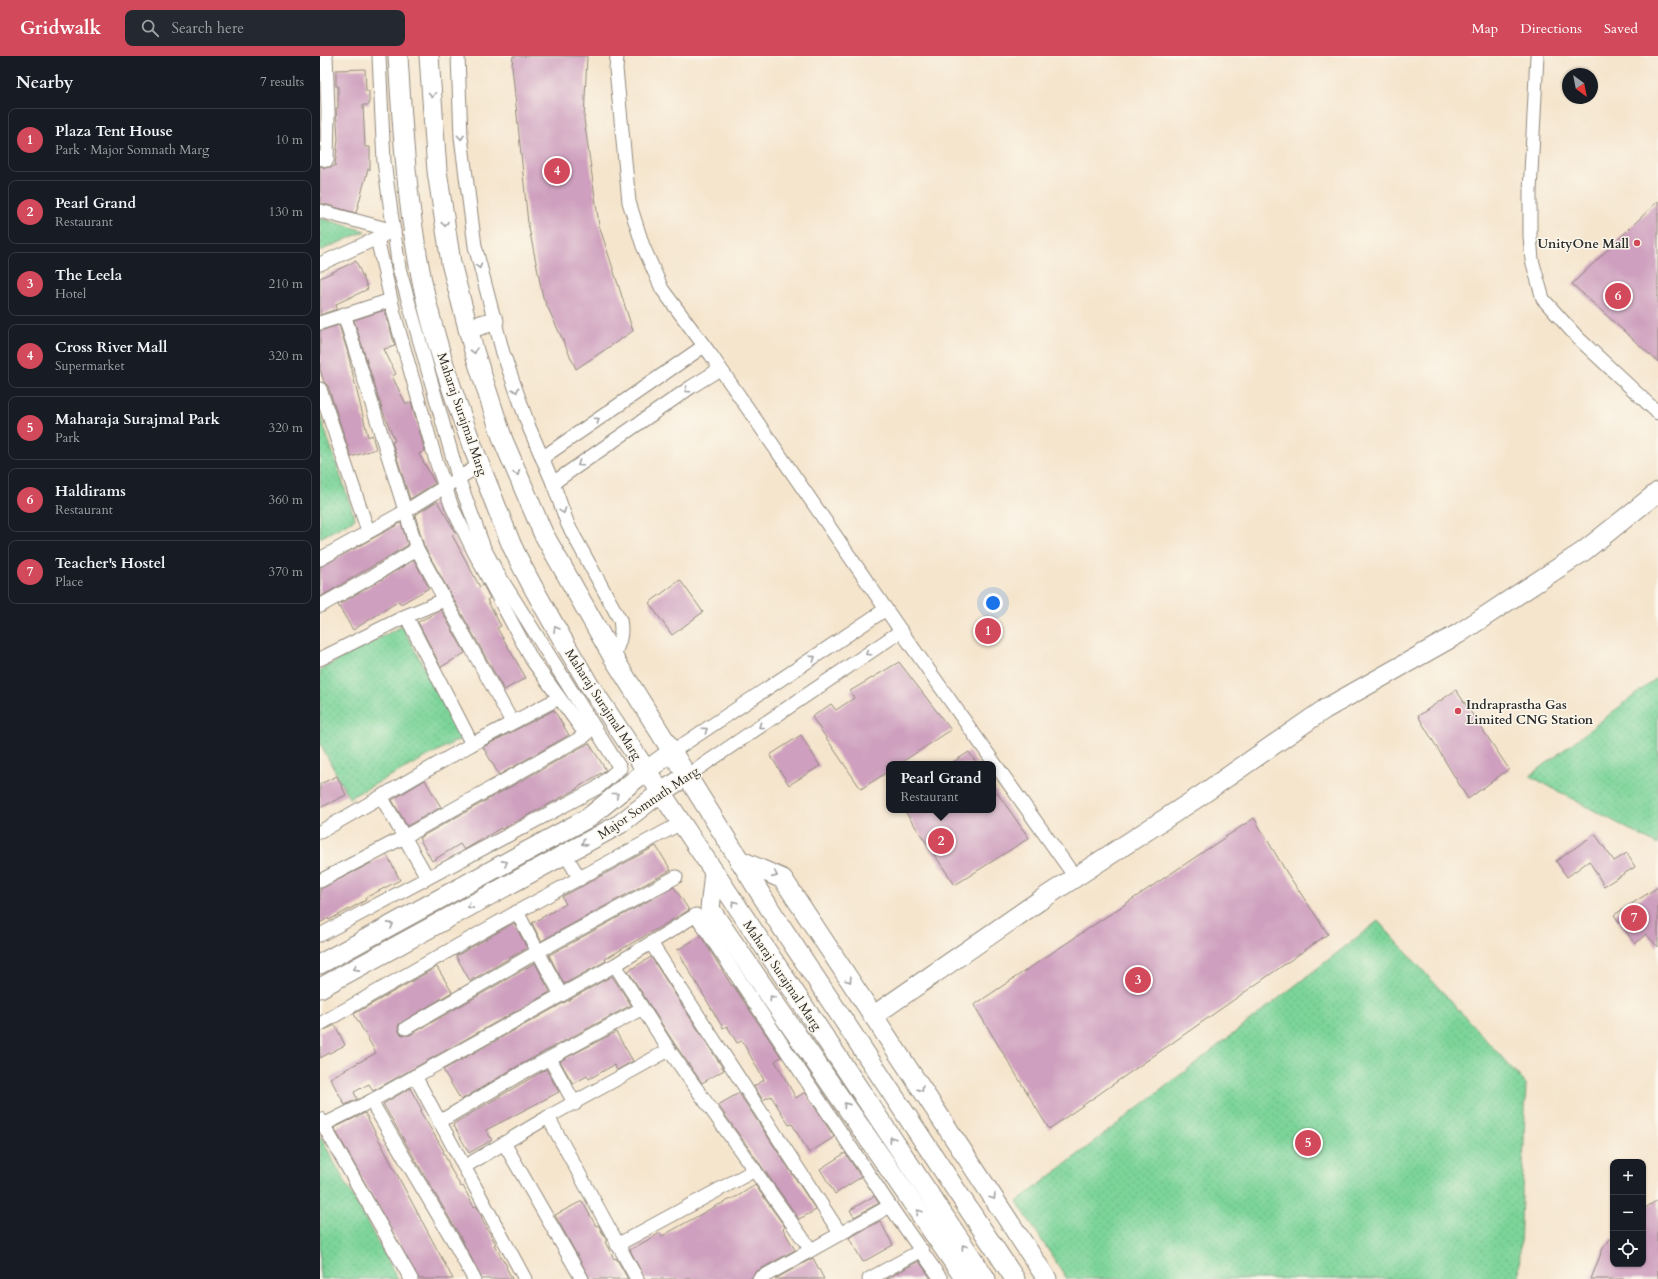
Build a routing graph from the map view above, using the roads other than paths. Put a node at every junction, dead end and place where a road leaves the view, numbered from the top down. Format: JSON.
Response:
{"nodes":[{"id":1,"x":379,"y":56,"type":"edge"},
{"id":2,"x":398,"y":56,"type":"edge"},
{"id":3,"x":429,"y":56,"type":"edge"},
{"id":4,"x":458,"y":56,"type":"edge"},
{"id":5,"x":617,"y":56,"type":"edge"},
{"id":6,"x":1538,"y":56,"type":"edge"},
{"id":7,"x":324,"y":58,"type":"edge"},
{"id":8,"x":324,"y":109,"type":"edge"},
{"id":9,"x":320,"y":158,"type":"edge"},
{"id":10,"x":320,"y":211,"type":"edge"},
{"id":11,"x":413,"y":227,"type":"junction"},
{"id":12,"x":394,"y":231,"type":"junction"},
{"id":13,"x":377,"y":238,"type":"junction"},
{"id":14,"x":320,"y":264,"type":"edge"},
{"id":15,"x":391,"y":300,"type":"junction"},
{"id":16,"x":344,"y":314,"type":"junction"},
{"id":17,"x":494,"y":321,"type":"junction"},
{"id":18,"x":320,"y":323,"type":"edge"},
{"id":19,"x":468,"y":329,"type":"junction"},
{"id":20,"x":704,"y":346,"type":"junction"},
{"id":21,"x":720,"y":369,"type":"junction"},
{"id":22,"x":320,"y":388,"type":"edge"},
{"id":23,"x":1658,"y":413,"type":"edge"},
{"id":24,"x":542,"y":458,"type":"junction"},
{"id":25,"x":480,"y":465,"type":"junction"},
{"id":26,"x":458,"y":480,"type":"junction"},
{"id":27,"x":552,"y":483,"type":"junction"},
{"id":28,"x":446,"y":488,"type":"junction"},
{"id":29,"x":1658,"y":492,"type":"edge"},
{"id":30,"x":404,"y":512,"type":"junction"},
{"id":31,"x":368,"y":531,"type":"junction"},
{"id":32,"x":417,"y":549,"type":"junction"},
{"id":33,"x":320,"y":559,"type":"edge"},
{"id":34,"x":444,"y":600,"type":"junction"},
{"id":35,"x":320,"y":606,"type":"edge"},
{"id":36,"x":886,"y":609,"type":"junction"},
{"id":37,"x":406,"y":616,"type":"junction"},
{"id":38,"x":901,"y":631,"type":"junction"},
{"id":39,"x":613,"y":657,"type":"junction"},
{"id":40,"x":320,"y":659,"type":"edge"},
{"id":41,"x":559,"y":698,"type":"junction"},
{"id":42,"x":512,"y":722,"type":"junction"},
{"id":43,"x":472,"y":744,"type":"junction"},
{"id":44,"x":672,"y":752,"type":"junction"},
{"id":45,"x":993,"y":761,"type":"edge"},
{"id":46,"x":996,"y":765,"type":"edge"},
{"id":47,"x":647,"y":770,"type":"junction"},
{"id":48,"x":687,"y":776,"type":"junction"},
{"id":49,"x":661,"y":792,"type":"junction"},
{"id":50,"x":382,"y":798,"type":"junction"},
{"id":51,"x":682,"y":823,"type":"junction"},
{"id":52,"x":320,"y":832,"type":"edge"},
{"id":53,"x":404,"y":838,"type":"junction"},
{"id":54,"x":565,"y":854,"type":"junction"},
{"id":55,"x":739,"y":860,"type":"junction"},
{"id":56,"x":427,"y":877,"type":"junction"},
{"id":57,"x":676,"y":877,"type":"dead end"},
{"id":58,"x":1075,"y":877,"type":"junction"},
{"id":59,"x":580,"y":879,"type":"junction"},
{"id":60,"x":320,"y":881,"type":"edge"},
{"id":61,"x":517,"y":912,"type":"junction"},
{"id":62,"x":320,"y":934,"type":"edge"},
{"id":63,"x":651,"y":943,"type":"junction"},
{"id":64,"x":537,"y":952,"type":"junction"},
{"id":65,"x":320,"y":964,"type":"edge"},
{"id":66,"x":615,"y":965,"type":"junction"},
{"id":67,"x":320,"y":988,"type":"edge"},
{"id":68,"x":561,"y":995,"type":"junction"},
{"id":69,"x":641,"y":1008,"type":"junction"},
{"id":70,"x":873,"y":1016,"type":"junction"},
{"id":71,"x":320,"y":1024,"type":"edge"},
{"id":72,"x":406,"y":1028,"type":"dead end"},
{"id":73,"x":669,"y":1050,"type":"junction"},
{"id":74,"x":550,"y":1058,"type":"junction"},
{"id":75,"x":415,"y":1076,"type":"junction"},
{"id":76,"x":371,"y":1101,"type":"junction"},
{"id":77,"x":575,"y":1104,"type":"junction"},
{"id":78,"x":548,"y":1117,"type":"junction"},
{"id":79,"x":322,"y":1122,"type":"edge"},
{"id":80,"x":439,"y":1122,"type":"junction"},
{"id":81,"x":504,"y":1143,"type":"junction"},
{"id":82,"x":464,"y":1167,"type":"junction"},
{"id":83,"x":755,"y":1170,"type":"junction"},
{"id":84,"x":890,"y":1206,"type":"junction"},
{"id":85,"x":840,"y":1233,"type":"junction"},
{"id":86,"x":1019,"y":1237,"type":"junction"},
{"id":87,"x":617,"y":1245,"type":"junction"},
{"id":88,"x":811,"y":1250,"type":"junction"},
{"id":89,"x":922,"y":1250,"type":"junction"},
{"id":90,"x":996,"y":1250,"type":"junction"},
{"id":91,"x":972,"y":1277,"type":"edge"},
{"id":92,"x":411,"y":1279,"type":"edge"},
{"id":93,"x":474,"y":1279,"type":"edge"},
{"id":94,"x":525,"y":1279,"type":"edge"},
{"id":95,"x":582,"y":1279,"type":"edge"},
{"id":96,"x":637,"y":1279,"type":"edge"},
{"id":97,"x":759,"y":1279,"type":"edge"},
{"id":98,"x":869,"y":1279,"type":"edge"},
{"id":99,"x":941,"y":1279,"type":"edge"},
{"id":100,"x":1014,"y":1279,"type":"edge"},
{"id":101,"x":1047,"y":1279,"type":"edge"}],
"edges":[{"from":1,"to":12,"type":"street"},
{"from":2,"to":11,"type":"main road","name":"Maharaj Surajmal Marg"},
{"from":3,"to":19,"type":"main road","name":"Maharaj Surajmal Marg","one_way":true},
{"from":4,"to":17,"type":"street","one_way":true},
{"from":5,"to":20,"type":"street"},
{"from":6,"to":23,"type":"street"},
{"from":7,"to":8,"type":"street"},
{"from":8,"to":9,"type":"street"},
{"from":10,"to":12,"type":"street"},
{"from":11,"to":12,"type":"street"},
{"from":11,"to":25,"type":"main road","name":"Maharaj Surajmal Marg"},
{"from":12,"to":13,"type":"street"},
{"from":12,"to":26,"type":"street"},
{"from":13,"to":14,"type":"street"},
{"from":13,"to":15,"type":"street"},
{"from":15,"to":16,"type":"street"},
{"from":15,"to":28,"type":"street"},
{"from":16,"to":18,"type":"street"},
{"from":16,"to":30,"type":"street"},
{"from":17,"to":19,"type":"main road"},
{"from":17,"to":24,"type":"street","one_way":true},
{"from":19,"to":39,"type":"main road","name":"Maharaj Surajmal Marg","one_way":true},
{"from":20,"to":21,"type":"street"},
{"from":24,"to":20,"type":"street","one_way":true},
{"from":21,"to":27,"type":"street","one_way":true},
{"from":21,"to":36,"type":"street"},
{"from":22,"to":31,"type":"street"},
{"from":24,"to":27,"type":"street"},
{"from":25,"to":26,"type":"street"},
{"from":47,"to":25,"type":"main road","name":"Maharaj Surajmal Marg","one_way":true},
{"from":26,"to":28,"type":"street"},
{"from":26,"to":56,"type":"street"},
{"from":27,"to":39,"type":"street","one_way":true},
{"from":28,"to":30,"type":"street"},
{"from":28,"to":41,"type":"street"},
{"from":29,"to":58,"type":"main road"},
{"from":30,"to":31,"type":"street"},
{"from":30,"to":32,"type":"street"},
{"from":31,"to":33,"type":"street"},
{"from":32,"to":34,"type":"street"},
{"from":32,"to":35,"type":"street"},
{"from":34,"to":37,"type":"street"},
{"from":34,"to":42,"type":"street"},
{"from":36,"to":38,"type":"street"},
{"from":44,"to":36,"type":"street","name":"Major Somnath Marg","one_way":true},
{"from":37,"to":40,"type":"street"},
{"from":37,"to":43,"type":"street"},
{"from":38,"to":45,"type":"street"},
{"from":38,"to":48,"type":"street","name":"Major Somnath Marg","one_way":true},
{"from":39,"to":44,"type":"main road","name":"Maharaj Surajmal Marg"},
{"from":41,"to":42,"type":"street"},
{"from":41,"to":53,"type":"street"},
{"from":42,"to":43,"type":"street"},
{"from":43,"to":50,"type":"street"},
{"from":44,"to":47,"type":"main road","name":"Major Somnath Marg"},
{"from":44,"to":48,"type":"main road","name":"Maharaj Surajmal Marg"},
{"from":46,"to":58,"type":"street"},
{"from":47,"to":49,"type":"main road","name":"Maharaj Surajmal Marg"},
{"from":65,"to":47,"type":"main road","name":"Major Somnath Marg","one_way":true},
{"from":48,"to":49,"type":"main road","name":"Major Somnath Marg"},
{"from":48,"to":55,"type":"main road","name":"Maharaj Surajmal Marg"},
{"from":49,"to":51,"type":"main road","name":"Maharaj Surajmal Marg"},
{"from":49,"to":54,"type":"main road","name":"Major Somnath Marg","one_way":true},
{"from":50,"to":52,"type":"street"},
{"from":50,"to":53,"type":"street"},
{"from":51,"to":59,"type":"street"},
{"from":91,"to":51,"type":"main road","name":"Maharaj Surajmal Marg","one_way":true},
{"from":53,"to":56,"type":"street"},
{"from":53,"to":60,"type":"street"},
{"from":54,"to":59,"type":"street"},
{"from":54,"to":67,"type":"main road","name":"Major Somnath Marg","one_way":true},
{"from":55,"to":70,"type":"main road","one_way":true},
{"from":55,"to":90,"type":"main road","name":"Maharaj Surajmal Marg"},
{"from":56,"to":62,"type":"street"},
{"from":57,"to":64,"type":"street"},
{"from":58,"to":70,"type":"main road"},
{"from":59,"to":61,"type":"street"},
{"from":61,"to":64,"type":"street"},
{"from":61,"to":71,"type":"street"},
{"from":63,"to":66,"type":"street"},
{"from":63,"to":84,"type":"street"},
{"from":63,"to":85,"type":"street"},
{"from":64,"to":68,"type":"street"},
{"from":64,"to":72,"type":"street"},
{"from":66,"to":68,"type":"street"},
{"from":66,"to":69,"type":"street"},
{"from":68,"to":75,"type":"street"},
{"from":69,"to":73,"type":"street"},
{"from":69,"to":74,"type":"street"},
{"from":70,"to":86,"type":"main road","one_way":true},
{"from":73,"to":77,"type":"street"},
{"from":73,"to":83,"type":"street"},
{"from":74,"to":77,"type":"street"},
{"from":74,"to":80,"type":"street"},
{"from":75,"to":76,"type":"street"},
{"from":75,"to":80,"type":"street"},
{"from":76,"to":79,"type":"street"},
{"from":76,"to":93,"type":"street"},
{"from":77,"to":78,"type":"street"},
{"from":78,"to":81,"type":"street"},
{"from":78,"to":87,"type":"street"},
{"from":79,"to":92,"type":"street"},
{"from":80,"to":82,"type":"street"},
{"from":81,"to":82,"type":"street"},
{"from":81,"to":95,"type":"street"},
{"from":82,"to":94,"type":"street"},
{"from":83,"to":87,"type":"street"},
{"from":83,"to":88,"type":"street"},
{"from":84,"to":85,"type":"street"},
{"from":84,"to":89,"type":"street"},
{"from":85,"to":88,"type":"street"},
{"from":86,"to":90,"type":"main road"},
{"from":86,"to":101,"type":"main road"},
{"from":87,"to":96,"type":"street"},
{"from":88,"to":97,"type":"street"},
{"from":89,"to":98,"type":"street"},
{"from":89,"to":99,"type":"street"},
{"from":90,"to":100,"type":"main road","name":"Maharaj Surajmal Marg"}]}
